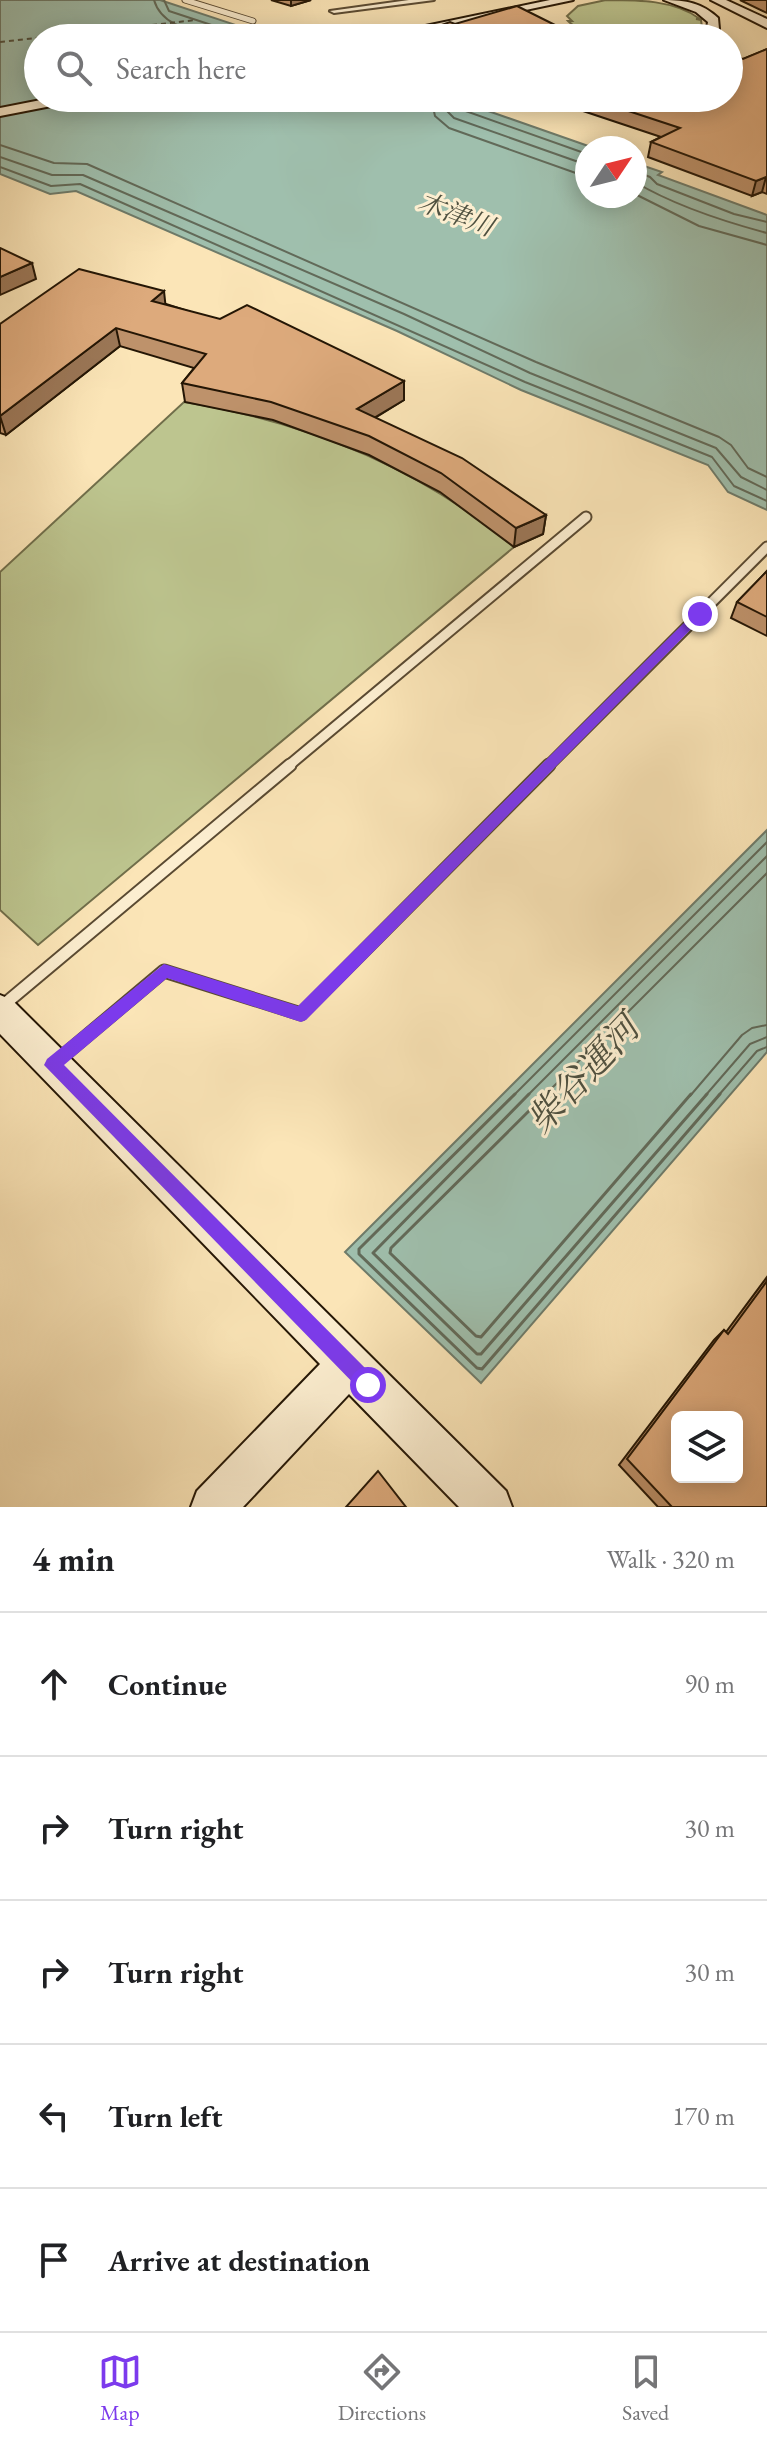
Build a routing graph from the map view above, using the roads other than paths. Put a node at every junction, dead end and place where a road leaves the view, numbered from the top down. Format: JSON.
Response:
{"nodes":[{"id":1,"x":185,"y":0,"type":"edge"},
{"id":2,"x":430,"y":0,"type":"edge"},
{"id":3,"x":572,"y":0,"type":"edge"},
{"id":4,"x":673,"y":0,"type":"edge"},
{"id":5,"x":682,"y":0,"type":"edge"},
{"id":6,"x":717,"y":0,"type":"edge"},
{"id":7,"x":734,"y":8,"type":"junction"},
{"id":8,"x":334,"y":11,"type":"dead end"},
{"id":9,"x":550,"y":18,"type":"dead end"},
{"id":10,"x":253,"y":21,"type":"dead end"},
{"id":11,"x":445,"y":24,"type":"edge"},
{"id":12,"x":716,"y":24,"type":"edge"},
{"id":13,"x":767,"y":24,"type":"edge"},
{"id":14,"x":24,"y":107,"type":"edge"},
{"id":15,"x":0,"y":112,"type":"edge"},
{"id":16,"x":586,"y":517,"type":"dead end"},
{"id":17,"x":767,"y":547,"type":"edge"},
{"id":18,"x":0,"y":1010,"type":"edge"},
{"id":19,"x":52,"y":1065,"type":"junction"},
{"id":20,"x":348,"y":1364,"type":"junction"},
{"id":21,"x":213,"y":1507,"type":"edge"},
{"id":22,"x":490,"y":1507,"type":"edge"}],
"edges":[{"from":1,"to":10,"type":"lane"},
{"from":2,"to":8,"type":"street"},
{"from":3,"to":9,"type":"street"},
{"from":3,"to":11,"type":"street"},
{"from":4,"to":12,"type":"street"},
{"from":5,"to":7,"type":"street"},
{"from":6,"to":7,"type":"street"},
{"from":7,"to":13,"type":"street"},
{"from":14,"to":15,"type":"street"},
{"from":16,"to":18,"type":"lane"},
{"from":17,"to":19,"type":"lane"},
{"from":18,"to":19,"type":"street"},
{"from":19,"to":20,"type":"street"},
{"from":20,"to":21,"type":"street"},
{"from":20,"to":22,"type":"street"}]}
